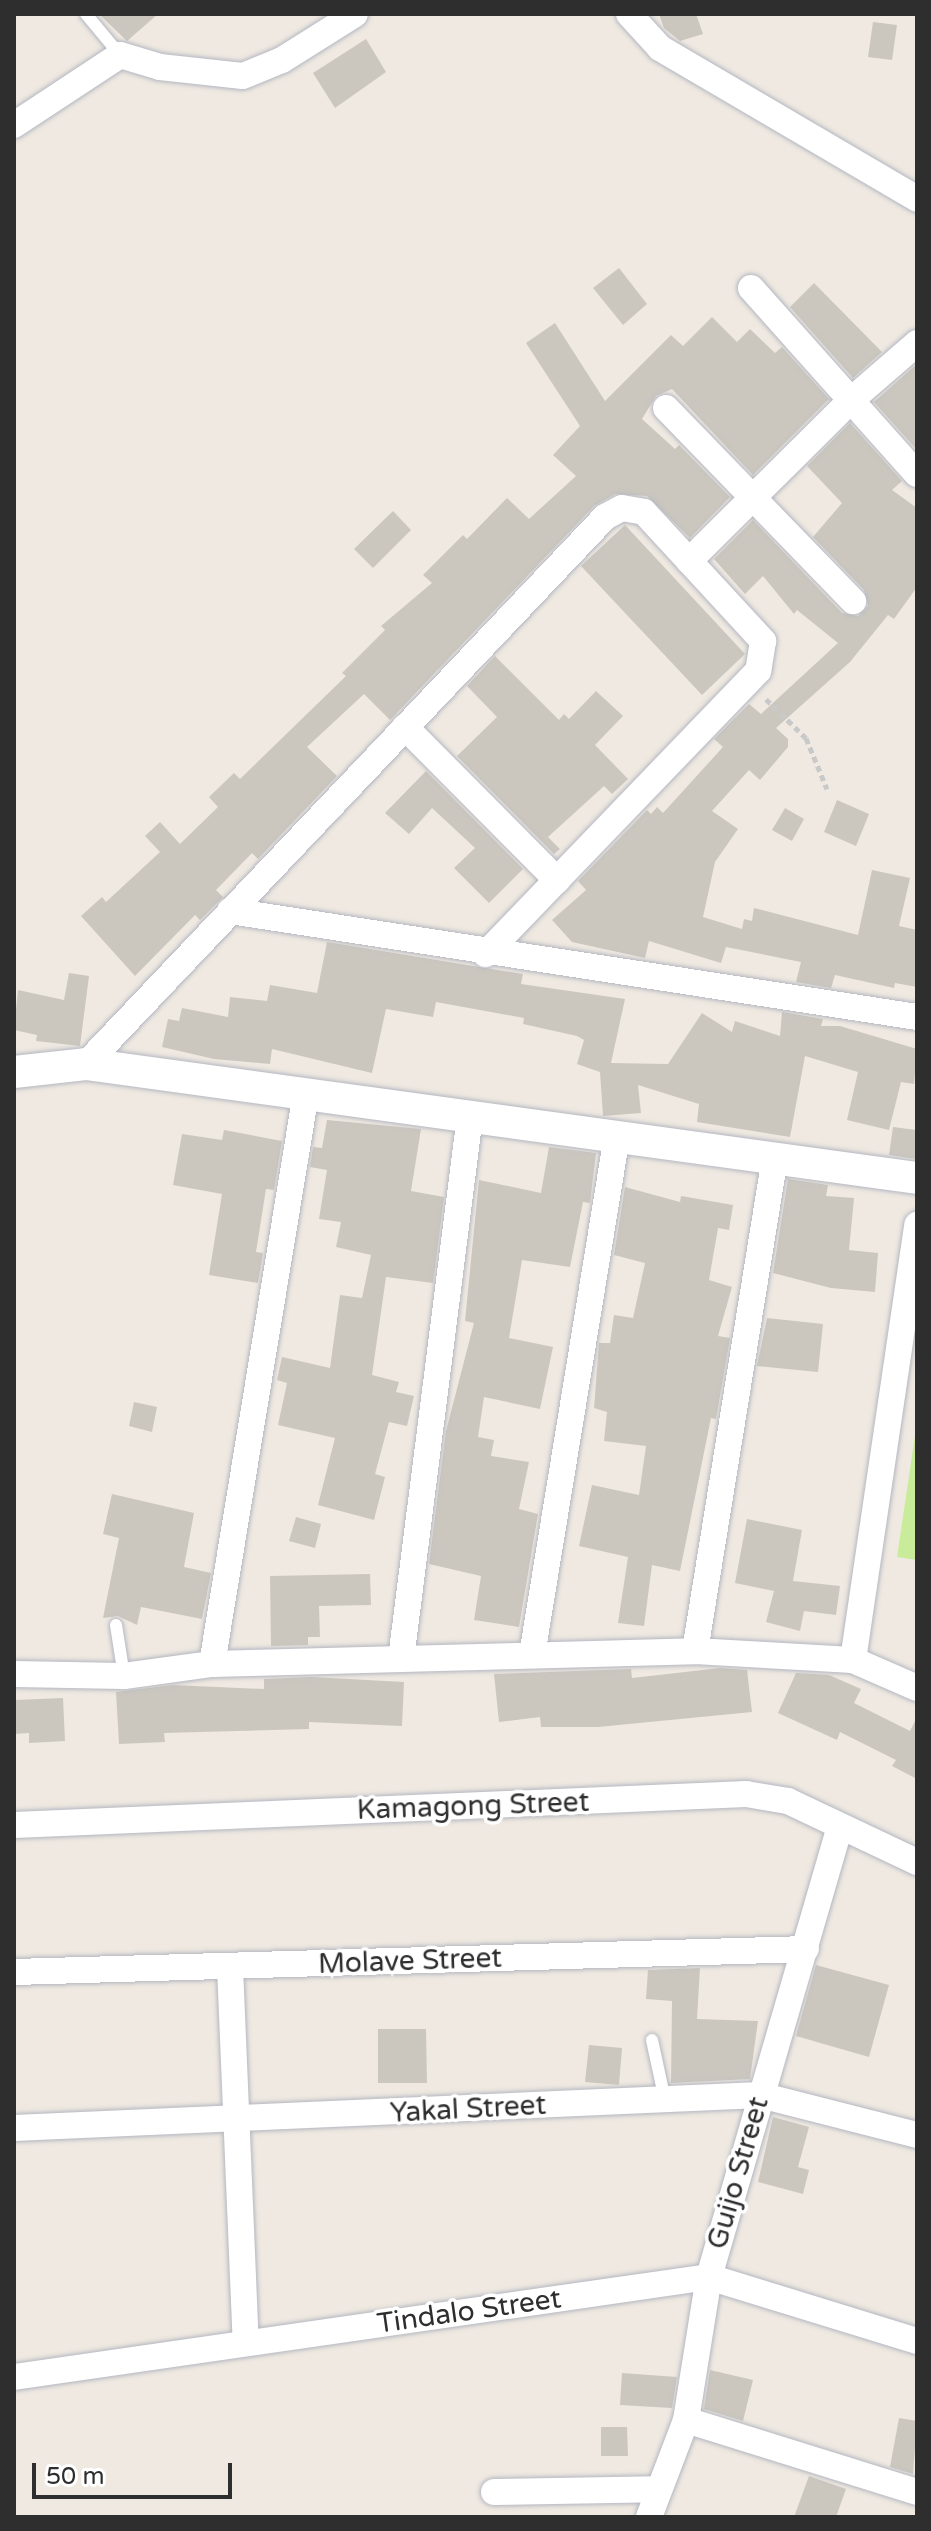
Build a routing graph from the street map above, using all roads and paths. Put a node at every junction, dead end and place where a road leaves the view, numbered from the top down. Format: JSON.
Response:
{"nodes":[{"id":1,"x":86,"y":14,"type":"edge"},
{"id":2,"x":355,"y":14,"type":"edge"},
{"id":3,"x":629,"y":14,"type":"edge"},
{"id":4,"x":120,"y":55,"type":"junction"},
{"id":5,"x":14,"y":125,"type":"edge"},
{"id":6,"x":917,"y":199,"type":"edge"},
{"id":7,"x":751,"y":288,"type":"dead end"},
{"id":8,"x":917,"y":343,"type":"edge"},
{"id":9,"x":849,"y":402,"type":"junction"},
{"id":10,"x":666,"y":408,"type":"dead end"},
{"id":11,"x":917,"y":474,"type":"edge"},
{"id":12,"x":753,"y":503,"type":"junction"},
{"id":13,"x":689,"y":561,"type":"junction"},
{"id":14,"x":853,"y":601,"type":"dead end"},
{"id":15,"x":748,"y":681,"type":"junction"},
{"id":16,"x":405,"y":727,"type":"junction"},
{"id":17,"x":827,"y":789,"type":"dead end"},
{"id":18,"x":557,"y":880,"type":"junction"},
{"id":19,"x":230,"y":911,"type":"junction"},
{"id":20,"x":486,"y":954,"type":"junction"},
{"id":21,"x":917,"y":1017,"type":"edge"},
{"id":22,"x":86,"y":1064,"type":"junction"},
{"id":23,"x":14,"y":1072,"type":"edge"},
{"id":24,"x":306,"y":1093,"type":"junction"},
{"id":25,"x":470,"y":1116,"type":"junction"},
{"id":26,"x":617,"y":1136,"type":"junction"},
{"id":27,"x":775,"y":1158,"type":"junction"},
{"id":28,"x":917,"y":1178,"type":"edge"},
{"id":29,"x":917,"y":1225,"type":"edge"},
{"id":30,"x":116,"y":1625,"type":"dead end"},
{"id":31,"x":695,"y":1651,"type":"junction"},
{"id":32,"x":532,"y":1655,"type":"junction"},
{"id":33,"x":401,"y":1659,"type":"junction"},
{"id":34,"x":853,"y":1660,"type":"junction"},
{"id":35,"x":212,"y":1664,"type":"junction"},
{"id":36,"x":14,"y":1674,"type":"edge"},
{"id":37,"x":124,"y":1676,"type":"junction"},
{"id":38,"x":917,"y":1688,"type":"edge"},
{"id":39,"x":14,"y":1825,"type":"edge"},
{"id":40,"x":839,"y":1829,"type":"junction"},
{"id":41,"x":917,"y":1862,"type":"edge"},
{"id":42,"x":806,"y":1949,"type":"junction"},
{"id":43,"x":230,"y":1967,"type":"junction"},
{"id":44,"x":14,"y":1972,"type":"edge"},
{"id":45,"x":652,"y":2040,"type":"dead end"},
{"id":46,"x":760,"y":2095,"type":"junction"},
{"id":47,"x":665,"y":2100,"type":"junction"},
{"id":48,"x":237,"y":2119,"type":"junction"},
{"id":49,"x":14,"y":2128,"type":"edge"},
{"id":50,"x":917,"y":2135,"type":"edge"},
{"id":51,"x":709,"y":2277,"type":"junction"},
{"id":52,"x":917,"y":2341,"type":"edge"},
{"id":53,"x":246,"y":2342,"type":"junction"},
{"id":54,"x":14,"y":2377,"type":"edge"},
{"id":55,"x":686,"y":2420,"type":"junction"},
{"id":56,"x":494,"y":2492,"type":"dead end"},
{"id":57,"x":917,"y":2492,"type":"edge"},
{"id":58,"x":656,"y":2509,"type":"edge"}],
"edges":[{"from":1,"to":4,"type":"lane"},
{"from":2,"to":4,"type":"street"},
{"from":3,"to":6,"type":"street"},
{"from":4,"to":5,"type":"street"},
{"from":7,"to":9,"type":"street"},
{"from":8,"to":9,"type":"street"},
{"from":9,"to":11,"type":"street"},
{"from":9,"to":12,"type":"street"},
{"from":10,"to":12,"type":"street"},
{"from":12,"to":13,"type":"street"},
{"from":12,"to":14,"type":"street"},
{"from":13,"to":15,"type":"street"},
{"from":13,"to":16,"type":"street"},
{"from":15,"to":17,"type":"path"},
{"from":15,"to":18,"type":"street"},
{"from":16,"to":18,"type":"street"},
{"from":16,"to":19,"type":"street"},
{"from":18,"to":20,"type":"street"},
{"from":19,"to":20,"type":"street"},
{"from":19,"to":22,"type":"street"},
{"from":20,"to":21,"type":"street"},
{"from":22,"to":23,"type":"street"},
{"from":22,"to":24,"type":"street"},
{"from":24,"to":25,"type":"street"},
{"from":24,"to":35,"type":"street"},
{"from":25,"to":26,"type":"street"},
{"from":25,"to":33,"type":"street"},
{"from":26,"to":27,"type":"street"},
{"from":26,"to":32,"type":"street"},
{"from":27,"to":28,"type":"street"},
{"from":27,"to":31,"type":"street"},
{"from":29,"to":34,"type":"street"},
{"from":30,"to":37,"type":"lane"},
{"from":31,"to":32,"type":"street"},
{"from":31,"to":34,"type":"street"},
{"from":32,"to":33,"type":"street"},
{"from":33,"to":35,"type":"street"},
{"from":34,"to":38,"type":"street"},
{"from":35,"to":37,"type":"street"},
{"from":36,"to":37,"type":"street"},
{"from":39,"to":40,"type":"street","name":"Kamagong Street"},
{"from":40,"to":41,"type":"street","name":"Kamagong Street"},
{"from":40,"to":42,"type":"street","name":"Guijo Street"},
{"from":42,"to":43,"type":"street","name":"Molave Street"},
{"from":42,"to":46,"type":"street","name":"Guijo Street"},
{"from":43,"to":44,"type":"street","name":"Molave Street"},
{"from":43,"to":48,"type":"street"},
{"from":45,"to":47,"type":"lane"},
{"from":46,"to":47,"type":"street","name":"Yakal Street"},
{"from":46,"to":50,"type":"street","name":"Yakal Street"},
{"from":46,"to":51,"type":"street","name":"Guijo Street"},
{"from":47,"to":48,"type":"street","name":"Yakal Street"},
{"from":48,"to":49,"type":"street","name":"Yakal Street"},
{"from":48,"to":53,"type":"street"},
{"from":51,"to":52,"type":"street","name":"Tindalo Street"},
{"from":51,"to":53,"type":"street","name":"Tindalo Street"},
{"from":51,"to":55,"type":"street","name":"Guijo Street"},
{"from":53,"to":54,"type":"street","name":"Tindalo Street"},
{"from":55,"to":57,"type":"street"},
{"from":55,"to":58,"type":"street","name":"Guijo Street"},
{"from":56,"to":58,"type":"street"}]}
